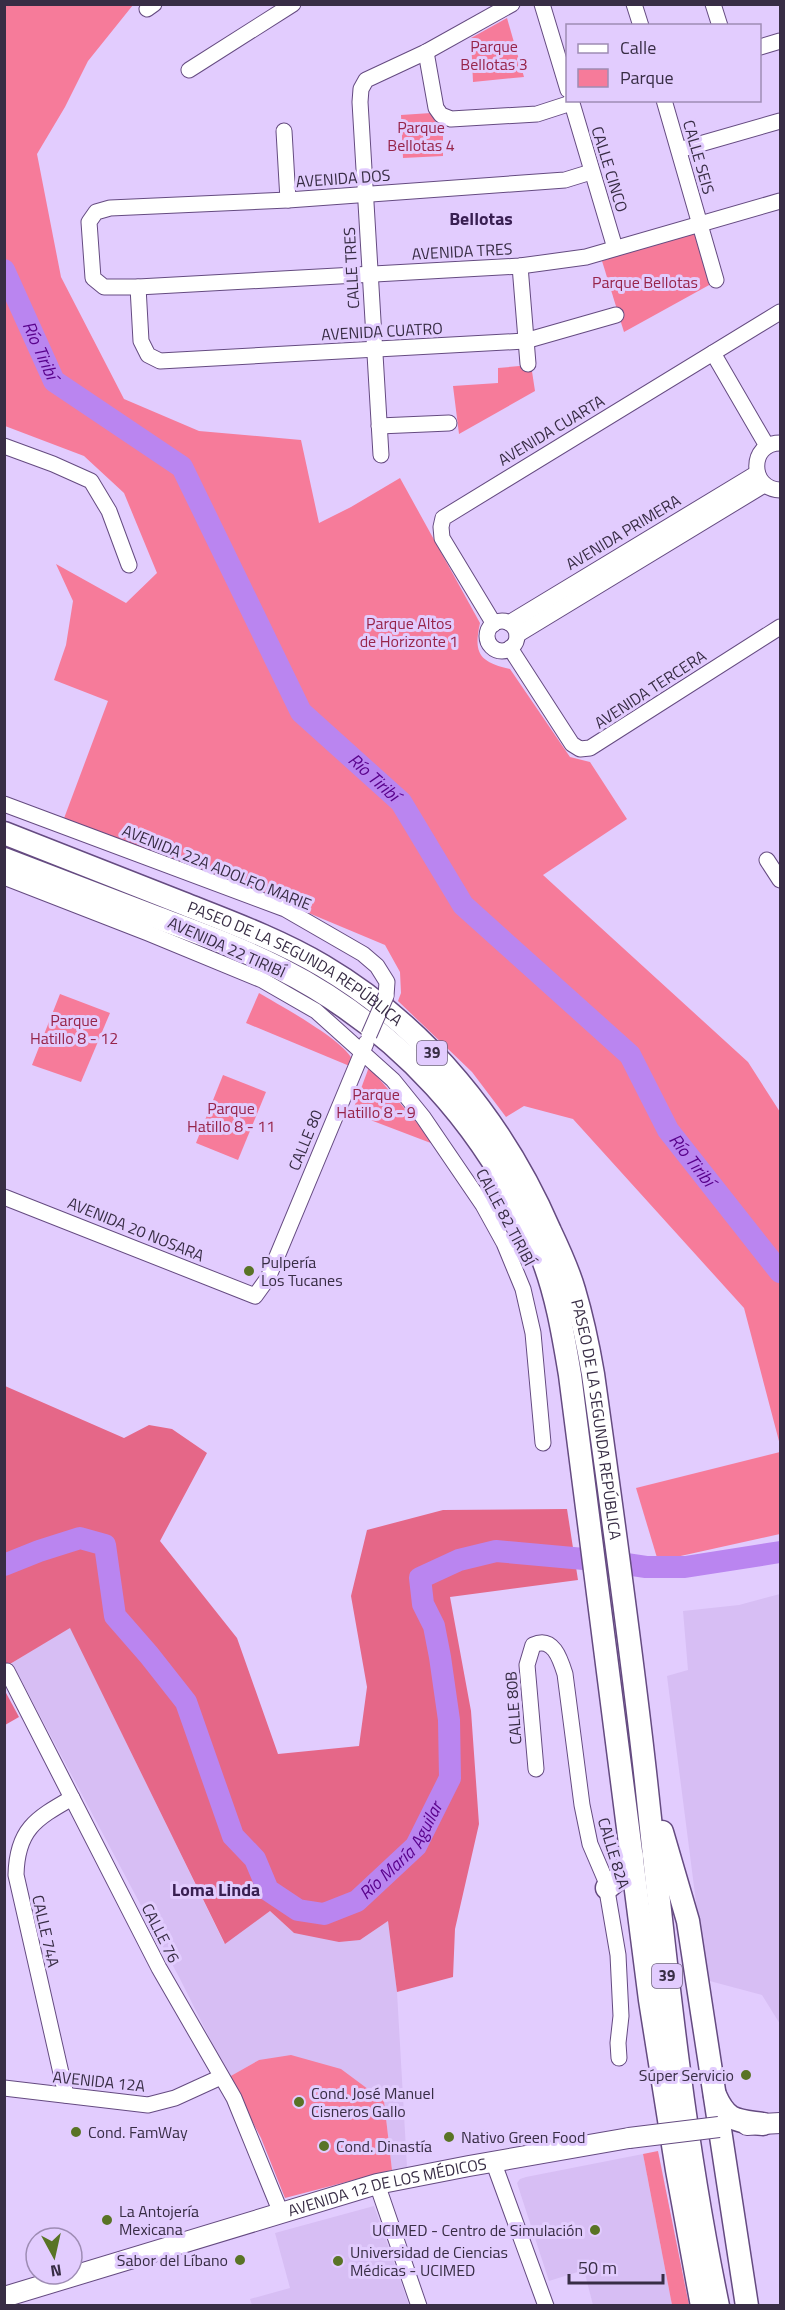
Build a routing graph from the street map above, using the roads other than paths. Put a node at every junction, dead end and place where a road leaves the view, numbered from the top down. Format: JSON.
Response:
{"nodes":[{"id":1,"x":293,"y":4,"type":"edge"},
{"id":2,"x":512,"y":4,"type":"edge"},
{"id":3,"x":542,"y":4,"type":"edge"},
{"id":4,"x":634,"y":4,"type":"edge"},
{"id":5,"x":714,"y":4,"type":"edge"},
{"id":6,"x":640,"y":24,"type":"edge"},
{"id":7,"x":719,"y":24,"type":"edge"},
{"id":8,"x":780,"y":41,"type":"edge"},
{"id":9,"x":761,"y":46,"type":"edge"},
{"id":10,"x":426,"y":52,"type":"junction"},
{"id":11,"x":189,"y":70,"type":"dead end"},
{"id":12,"x":566,"y":85,"type":"edge"},
{"id":13,"x":566,"y":100,"type":"edge"},
{"id":14,"x":571,"y":102,"type":"edge"},
{"id":15,"x":665,"y":102,"type":"edge"},
{"id":16,"x":780,"y":121,"type":"edge"},
{"id":17,"x":284,"y":131,"type":"dead end"},
{"id":18,"x":679,"y":150,"type":"junction"},
{"id":19,"x":591,"y":172,"type":"junction"},
{"id":20,"x":366,"y":195,"type":"junction"},
{"id":21,"x":288,"y":200,"type":"junction"},
{"id":22,"x":780,"y":201,"type":"edge"},
{"id":23,"x":96,"y":212,"type":"joint"},
{"id":24,"x":700,"y":224,"type":"junction"},
{"id":25,"x":615,"y":248,"type":"junction"},
{"id":26,"x":520,"y":266,"type":"junction"},
{"id":27,"x":369,"y":274,"type":"junction"},
{"id":28,"x":716,"y":280,"type":"dead end"},
{"id":29,"x":138,"y":287,"type":"junction"},
{"id":30,"x":780,"y":312,"type":"edge"},
{"id":31,"x":616,"y":315,"type":"dead end"},
{"id":32,"x":525,"y":341,"type":"junction"},
{"id":33,"x":374,"y":350,"type":"junction"},
{"id":34,"x":713,"y":353,"type":"junction"},
{"id":35,"x":528,"y":364,"type":"dead end"},
{"id":36,"x":449,"y":423,"type":"dead end"},
{"id":37,"x":379,"y":426,"type":"junction"},
{"id":38,"x":774,"y":445,"type":"edge"},
{"id":39,"x":4,"y":446,"type":"edge"},
{"id":40,"x":381,"y":455,"type":"dead end"},
{"id":41,"x":761,"y":479,"type":"junction"},
{"id":42,"x":780,"y":490,"type":"edge"},
{"id":43,"x":129,"y":566,"type":"dead end"},
{"id":44,"x":780,"y":627,"type":"edge"},
{"id":45,"x":507,"y":632,"type":"junction"},
{"id":46,"x":4,"y":804,"type":"edge"},
{"id":47,"x":4,"y":833,"type":"edge"},
{"id":48,"x":4,"y":859,"type":"edge"},
{"id":49,"x":767,"y":860,"type":"dead end"},
{"id":50,"x":4,"y":877,"type":"edge"},
{"id":51,"x":780,"y":880,"type":"edge"},
{"id":52,"x":386,"y":996,"type":"joint"},
{"id":53,"x":362,"y":1051,"type":"junction"},
{"id":54,"x":450,"y":1153,"type":"joint"},
{"id":55,"x":4,"y":1197,"type":"edge"},
{"id":56,"x":255,"y":1296,"type":"joint"},
{"id":57,"x":543,"y":1443,"type":"dead end"},
{"id":58,"x":533,"y":1646,"type":"joint"},
{"id":59,"x":7,"y":1671,"type":"dead end"},
{"id":60,"x":536,"y":1769,"type":"dead end"},
{"id":61,"x":646,"y":1781,"type":"junction"},
{"id":62,"x":72,"y":1798,"type":"junction"},
{"id":63,"x":632,"y":1856,"type":"junction"},
{"id":64,"x":607,"y":1888,"type":"junction"},
{"id":65,"x":620,"y":2058,"type":"dead end"},
{"id":66,"x":221,"y":2077,"type":"junction"},
{"id":67,"x":4,"y":2088,"type":"edge"},
{"id":68,"x":713,"y":2091,"type":"junction"},
{"id":69,"x":66,"y":2095,"type":"junction"},
{"id":70,"x":772,"y":2124,"type":"edge"},
{"id":71,"x":719,"y":2127,"type":"junction"},
{"id":72,"x":493,"y":2161,"type":"junction"},
{"id":73,"x":377,"y":2184,"type":"junction"},
{"id":74,"x":281,"y":2213,"type":"junction"},
{"id":75,"x":713,"y":2281,"type":"junction"},
{"id":76,"x":4,"y":2297,"type":"edge"},
{"id":77,"x":419,"y":2306,"type":"edge"},
{"id":78,"x":546,"y":2306,"type":"edge"},
{"id":79,"x":702,"y":2306,"type":"edge"},
{"id":80,"x":718,"y":2306,"type":"edge"},
{"id":81,"x":724,"y":2306,"type":"edge"},
{"id":82,"x":747,"y":2306,"type":"edge"}],
"edges":[{"from":1,"to":11,"type":"street"},
{"from":2,"to":10,"type":"street"},
{"from":3,"to":12,"type":"street","name":"CALLE CINCO"},
{"from":4,"to":6,"type":"street"},
{"from":5,"to":7,"type":"street"},
{"from":8,"to":9,"type":"street"},
{"from":10,"to":13,"type":"street"},
{"from":10,"to":20,"type":"street","name":"CALLE TRES"},
{"from":14,"to":19,"type":"street","name":"CALLE CINCO"},
{"from":15,"to":18,"type":"street","name":"CALLE SEIS"},
{"from":16,"to":18,"type":"street"},
{"from":17,"to":21,"type":"street"},
{"from":18,"to":24,"type":"street","name":"CALLE SEIS"},
{"from":19,"to":20,"type":"street","name":"AVENIDA DOS"},
{"from":19,"to":25,"type":"street","name":"CALLE CINCO"},
{"from":20,"to":21,"type":"street","name":"AVENIDA DOS"},
{"from":20,"to":27,"type":"street","name":"CALLE TRES"},
{"from":21,"to":23,"type":"street","name":"AVENIDA DOS"},
{"from":22,"to":24,"type":"street","name":"AVENIDA TRES"},
{"from":23,"to":29,"type":"street","name":"AVENIDA TRES"},
{"from":24,"to":25,"type":"street","name":"AVENIDA TRES"},
{"from":24,"to":28,"type":"street","name":"CALLE SEIS"},
{"from":25,"to":26,"type":"street","name":"AVENIDA TRES"},
{"from":26,"to":27,"type":"street","name":"AVENIDA TRES"},
{"from":26,"to":32,"type":"street"},
{"from":27,"to":29,"type":"street","name":"AVENIDA TRES"},
{"from":27,"to":33,"type":"street","name":"CALLE TRES"},
{"from":29,"to":33,"type":"street","name":"AVENIDA CUATRO"},
{"from":30,"to":34,"type":"street","name":"AVENIDA CUARTA"},
{"from":31,"to":32,"type":"street","name":"AVENIDA CUATRO"},
{"from":32,"to":33,"type":"street","name":"AVENIDA CUATRO"},
{"from":32,"to":35,"type":"street"},
{"from":33,"to":37,"type":"street","name":"CALLE TRES"},
{"from":34,"to":38,"type":"street"},
{"from":34,"to":45,"type":"street","name":"AVENIDA CUARTA"},
{"from":36,"to":37,"type":"street"},
{"from":37,"to":40,"type":"street","name":"CALLE TRES"},
{"from":38,"to":41,"type":"street"},
{"from":39,"to":43,"type":"street"},
{"from":41,"to":42,"type":"street"},
{"from":41,"to":45,"type":"street","name":"AVENIDA PRIMERA"},
{"from":44,"to":45,"type":"street","name":"AVENIDA TERCERA"},
{"from":46,"to":52,"type":"street","name":"AVENIDA 22A ADOLFO MARIE"},
{"from":47,"to":61,"type":"highway","name":"PASEO DE LA SEGUNDA REPÚBLICA","number":"39"},
{"from":48,"to":63,"type":"highway","name":"PASEO DE LA SEGUNDA REPÚBLICA","number":"39"},
{"from":49,"to":51,"type":"street"},
{"from":50,"to":53,"type":"street","name":"AVENIDA 22 TIRIBÍ"},
{"from":52,"to":53,"type":"street","name":"CALLE 80","bridge":true},
{"from":53,"to":54,"type":"street","name":"AVENIDA 22 TIRIBÍ"},
{"from":53,"to":56,"type":"street","name":"CALLE 80"},
{"from":54,"to":57,"type":"street","name":"CALLE 82 TIRIBÍ"},
{"from":55,"to":56,"type":"street","name":"AVENIDA 20 NOSARA"},
{"from":58,"to":60,"type":"street","name":"CALLE 80B"},
{"from":58,"to":64,"type":"street","name":"CALLE 82A"},
{"from":59,"to":62,"type":"street","name":"CALLE 76"},
{"from":61,"to":68,"type":"highway"},
{"from":61,"to":75,"type":"highway","name":"PASEO DE LA SEGUNDA REPÚBLICA","number":"39"},
{"from":62,"to":66,"type":"street","name":"CALLE 76"},
{"from":62,"to":69,"type":"street","name":"CALLE 74A"},
{"from":63,"to":64,"type":"highway"},
{"from":63,"to":79,"type":"highway","name":"PASEO DE LA SEGUNDA REPÚBLICA","number":"39"},
{"from":64,"to":65,"type":"street","name":"CALLE 82A"},
{"from":66,"to":69,"type":"street","name":"AVENIDA 12A"},
{"from":66,"to":74,"type":"street","name":"CALLE 76"},
{"from":67,"to":69,"type":"street","name":"AVENIDA 12A"},
{"from":68,"to":70,"type":"highway"},
{"from":68,"to":71,"type":"highway"},
{"from":70,"to":71,"type":"main road","name":"AVENIDA 12 DE LOS MÉDICOS"},
{"from":71,"to":72,"type":"main road","name":"AVENIDA 12 DE LOS MÉDICOS","bridge":true},
{"from":71,"to":82,"type":"highway"},
{"from":72,"to":73,"type":"main road","name":"AVENIDA 12 DE LOS MÉDICOS"},
{"from":72,"to":78,"type":"street"},
{"from":73,"to":74,"type":"main road","name":"AVENIDA 12 DE LOS MÉDICOS"},
{"from":73,"to":77,"type":"street"},
{"from":74,"to":76,"type":"main road","name":"AVENIDA 12 DE LOS MÉDICOS"},
{"from":75,"to":80,"type":"highway","name":"PASEO DE LA SEGUNDA REPÚBLICA","number":"39"},
{"from":75,"to":81,"type":"highway"}]}
